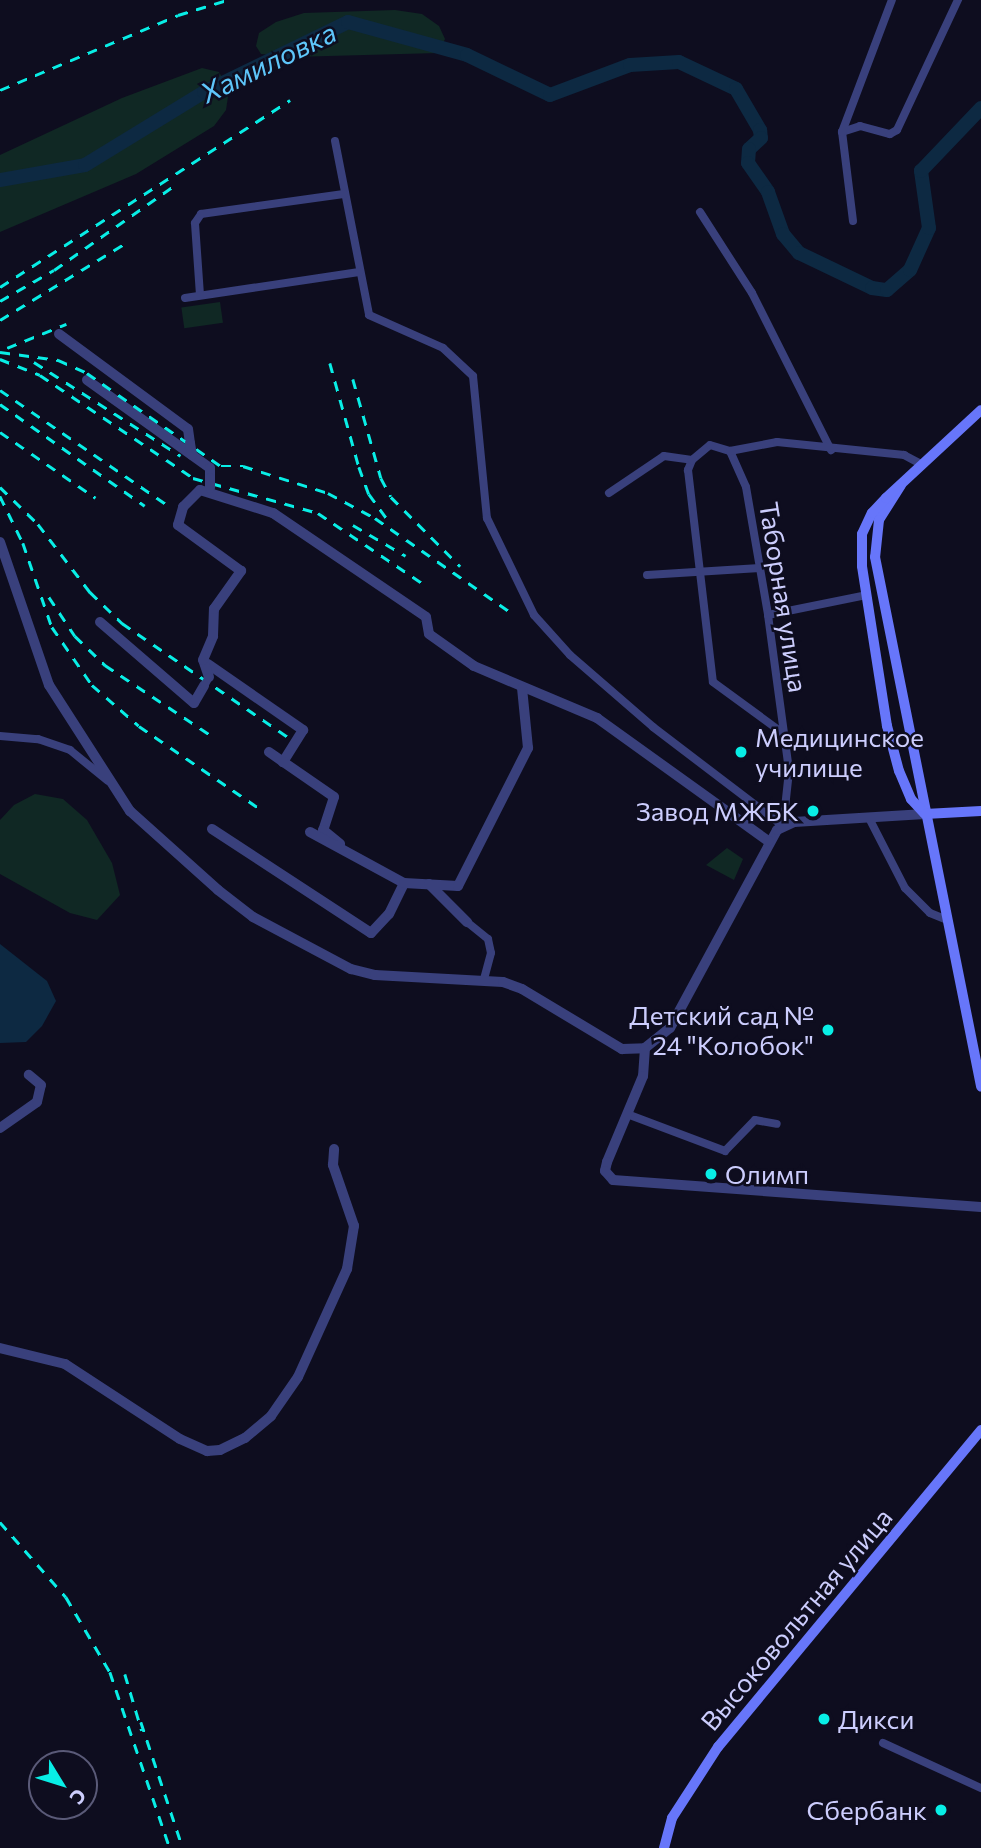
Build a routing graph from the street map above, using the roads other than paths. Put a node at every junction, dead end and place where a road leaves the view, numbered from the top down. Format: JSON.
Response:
{"nodes":[{"id":1,"x":892,"y":0,"type":"edge"},
{"id":2,"x":958,"y":0,"type":"edge"},
{"id":3,"x":842,"y":132,"type":"junction"},
{"id":4,"x":335,"y":141,"type":"dead end"},
{"id":5,"x":344,"y":194,"type":"junction"},
{"id":6,"x":700,"y":212,"type":"dead end"},
{"id":7,"x":853,"y":221,"type":"dead end"},
{"id":8,"x":359,"y":272,"type":"junction"},
{"id":9,"x":200,"y":295,"type":"junction"},
{"id":10,"x":185,"y":298,"type":"dead end"},
{"id":11,"x":59,"y":334,"type":"dead end"},
{"id":12,"x":87,"y":380,"type":"dead end"},
{"id":13,"x":981,"y":410,"type":"edge"},
{"id":14,"x":831,"y":450,"type":"junction"},
{"id":15,"x":730,"y":451,"type":"junction"},
{"id":16,"x":192,"y":455,"type":"junction"},
{"id":17,"x":692,"y":460,"type":"junction"},
{"id":18,"x":923,"y":465,"type":"junction"},
{"id":19,"x":901,"y":485,"type":"junction"},
{"id":20,"x":210,"y":486,"type":"junction"},
{"id":21,"x":609,"y":493,"type":"dead end"},
{"id":22,"x":0,"y":542,"type":"edge"},
{"id":23,"x":760,"y":568,"type":"junction"},
{"id":24,"x":699,"y":573,"type":"junction"},
{"id":25,"x":647,"y":575,"type":"dead end"},
{"id":26,"x":866,"y":595,"type":"junction"},
{"id":27,"x":768,"y":615,"type":"junction"},
{"id":28,"x":100,"y":622,"type":"dead end"},
{"id":29,"x":203,"y":660,"type":"junction"},
{"id":30,"x":522,"y":688,"type":"junction"},
{"id":31,"x":784,"y":734,"type":"junction"},
{"id":32,"x":0,"y":736,"type":"edge"},
{"id":33,"x":269,"y":752,"type":"dead end"},
{"id":34,"x":283,"y":762,"type":"junction"},
{"id":35,"x":108,"y":781,"type":"junction"},
{"id":36,"x":981,"y":811,"type":"edge"},
{"id":37,"x":925,"y":814,"type":"junction"},
{"id":38,"x":869,"y":818,"type":"junction"},
{"id":39,"x":783,"y":826,"type":"junction"},
{"id":40,"x":212,"y":829,"type":"dead end"},
{"id":41,"x":310,"y":832,"type":"dead end"},
{"id":42,"x":768,"y":841,"type":"junction"},
{"id":43,"x":357,"y":858,"type":"junction"},
{"id":44,"x":404,"y":883,"type":"junction"},
{"id":45,"x":429,"y":884,"type":"junction"},
{"id":46,"x":947,"y":920,"type":"junction"},
{"id":47,"x":467,"y":922,"type":"joint"},
{"id":48,"x":484,"y":979,"type":"junction"},
{"id":49,"x":645,"y":1048,"type":"junction"},
{"id":50,"x":29,"y":1075,"type":"dead end"},
{"id":51,"x":981,"y":1086,"type":"edge"},
{"id":52,"x":627,"y":1114,"type":"junction"},
{"id":53,"x":776,"y":1124,"type":"dead end"},
{"id":54,"x":0,"y":1128,"type":"edge"},
{"id":55,"x":334,"y":1149,"type":"dead end"},
{"id":56,"x":981,"y":1207,"type":"edge"},
{"id":57,"x":0,"y":1348,"type":"edge"},
{"id":58,"x":981,"y":1430,"type":"edge"},
{"id":59,"x":883,"y":1743,"type":"dead end"},
{"id":60,"x":981,"y":1788,"type":"edge"},
{"id":61,"x":664,"y":1848,"type":"edge"}],
"edges":[{"from":1,"to":3,"type":"street"},
{"from":2,"to":3,"type":"street"},
{"from":3,"to":7,"type":"street"},
{"from":4,"to":5,"type":"street"},
{"from":5,"to":8,"type":"street"},
{"from":5,"to":9,"type":"street"},
{"from":6,"to":14,"type":"street"},
{"from":8,"to":9,"type":"street"},
{"from":8,"to":39,"type":"street"},
{"from":9,"to":10,"type":"street"},
{"from":11,"to":16,"type":"street","bridge":true},
{"from":12,"to":16,"type":"street"},
{"from":13,"to":18,"type":"main road"},
{"from":14,"to":15,"type":"street"},
{"from":14,"to":18,"type":"street"},
{"from":15,"to":17,"type":"street"},
{"from":15,"to":23,"type":"street","name":"Таборная улица"},
{"from":16,"to":20,"type":"street"},
{"from":17,"to":21,"type":"street"},
{"from":17,"to":24,"type":"street"},
{"from":18,"to":19,"type":"main road"},
{"from":19,"to":26,"type":"main road"},
{"from":19,"to":37,"type":"main road"},
{"from":20,"to":29,"type":"street"},
{"from":20,"to":30,"type":"street"},
{"from":22,"to":35,"type":"street"},
{"from":23,"to":24,"type":"street"},
{"from":23,"to":27,"type":"street","name":"Таборная улица"},
{"from":24,"to":25,"type":"street"},
{"from":24,"to":31,"type":"street"},
{"from":26,"to":27,"type":"street"},
{"from":26,"to":37,"type":"main road"},
{"from":27,"to":31,"type":"street","name":"Таборная улица"},
{"from":28,"to":29,"type":"street"},
{"from":29,"to":34,"type":"street"},
{"from":30,"to":42,"type":"street"},
{"from":30,"to":45,"type":"street"},
{"from":31,"to":39,"type":"street","name":"Таборная улица"},
{"from":32,"to":35,"type":"street"},
{"from":33,"to":34,"type":"street"},
{"from":34,"to":43,"type":"street"},
{"from":35,"to":48,"type":"street"},
{"from":36,"to":37,"type":"main road"},
{"from":37,"to":38,"type":"street"},
{"from":37,"to":46,"type":"main road"},
{"from":38,"to":39,"type":"street"},
{"from":38,"to":46,"type":"street"},
{"from":39,"to":42,"type":"street"},
{"from":40,"to":44,"type":"street"},
{"from":41,"to":43,"type":"street"},
{"from":42,"to":49,"type":"street"},
{"from":43,"to":44,"type":"street"},
{"from":44,"to":45,"type":"street"},
{"from":45,"to":47,"type":"street"},
{"from":46,"to":51,"type":"main road"},
{"from":47,"to":48,"type":"street"},
{"from":48,"to":49,"type":"street"},
{"from":49,"to":52,"type":"street"},
{"from":50,"to":54,"type":"street"},
{"from":52,"to":53,"type":"street"},
{"from":52,"to":56,"type":"street"},
{"from":55,"to":57,"type":"street"},
{"from":58,"to":61,"type":"main road","name":"Высоковольтная улица"},
{"from":59,"to":60,"type":"street"}]}
